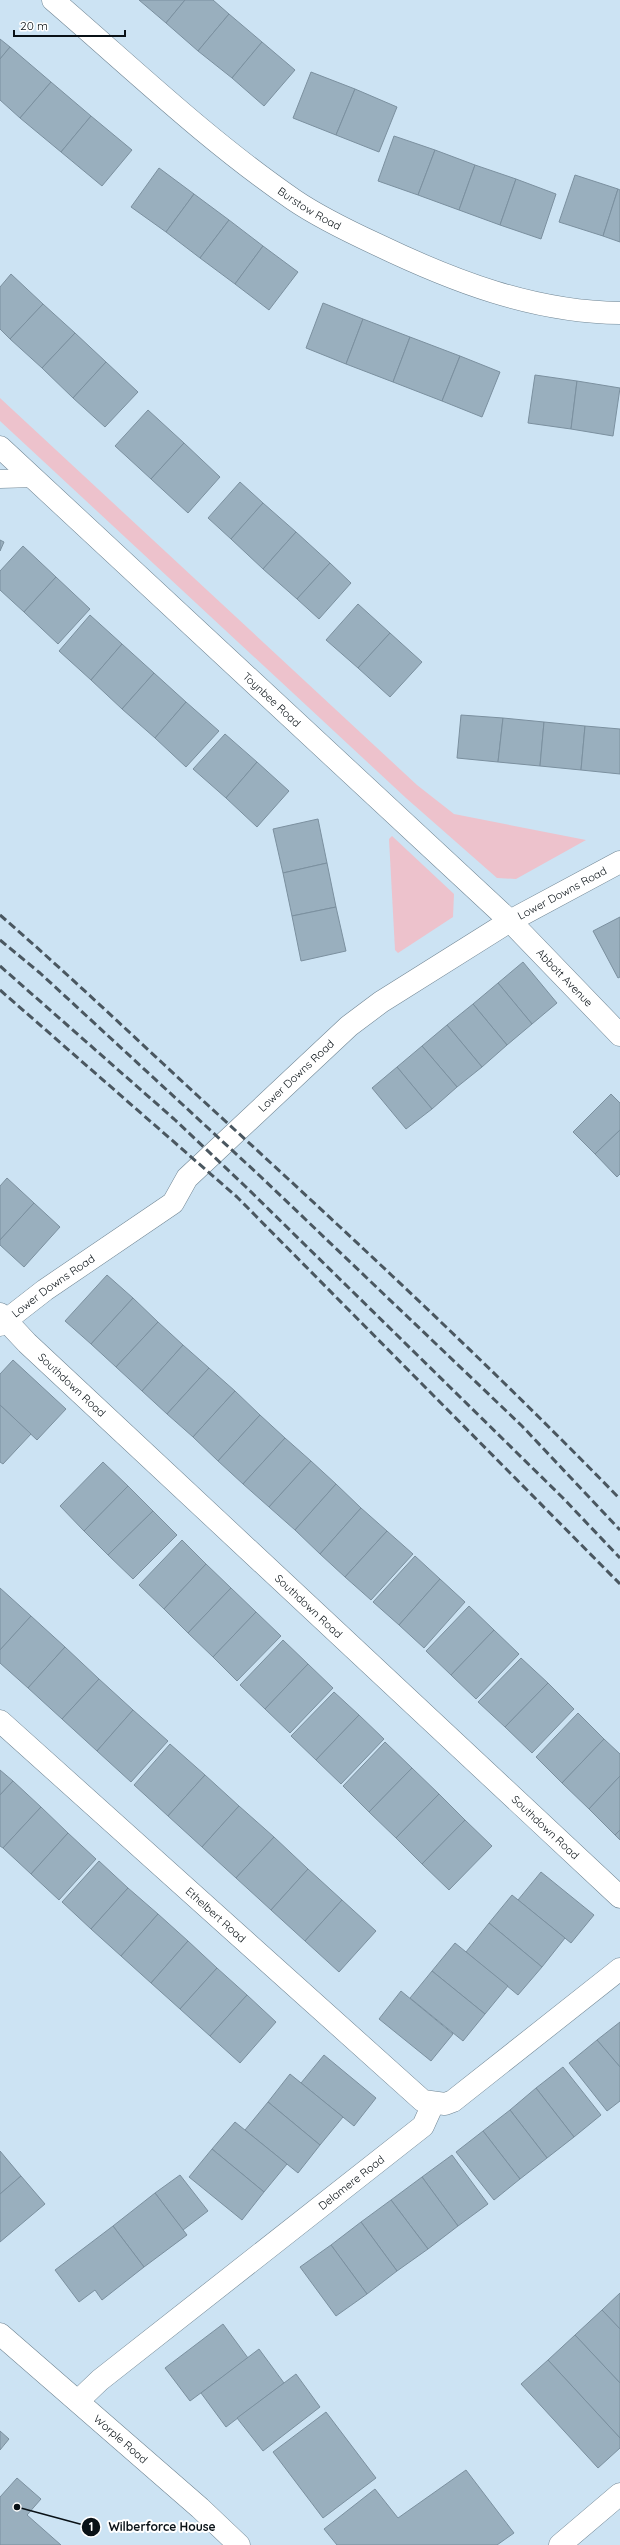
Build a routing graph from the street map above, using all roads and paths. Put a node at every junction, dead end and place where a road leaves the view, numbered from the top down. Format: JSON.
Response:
{"nodes":[{"id":1,"x":53,"y":0,"type":"edge"},
{"id":2,"x":620,"y":312,"type":"edge"},
{"id":3,"x":0,"y":447,"type":"edge"},
{"id":4,"x":35,"y":478,"type":"junction"},
{"id":5,"x":0,"y":479,"type":"edge"},
{"id":6,"x":620,"y":862,"type":"edge"},
{"id":7,"x":510,"y":921,"type":"junction"},
{"id":8,"x":620,"y":1035,"type":"edge"},
{"id":9,"x":2,"y":1320,"type":"edge"},
{"id":10,"x":0,"y":1721,"type":"edge"},
{"id":11,"x":620,"y":1897,"type":"edge"},
{"id":12,"x":620,"y":1969,"type":"edge"},
{"id":13,"x":433,"y":2104,"type":"junction"},
{"id":14,"x":0,"y":2334,"type":"edge"},
{"id":15,"x":78,"y":2401,"type":"junction"},
{"id":16,"x":620,"y":2494,"type":"edge"},
{"id":17,"x":239,"y":2545,"type":"edge"},
{"id":18,"x":560,"y":2545,"type":"edge"}],
"edges":[{"from":1,"to":2,"type":"street","name":"Burstow Road"},
{"from":3,"to":4,"type":"street","name":"Toynbee Road"},
{"from":4,"to":5,"type":"lane"},
{"from":4,"to":7,"type":"street","name":"Toynbee Road"},
{"from":6,"to":7,"type":"street","name":"Lower Downs Road"},
{"from":7,"to":8,"type":"street","name":"Abbott Avenue"},
{"from":7,"to":9,"type":"street","name":"Lower Downs Road"},
{"from":9,"to":11,"type":"street","name":"Southdown Road"},
{"from":10,"to":13,"type":"street","name":"Ethelbert Road"},
{"from":12,"to":13,"type":"street"},
{"from":13,"to":15,"type":"street","name":"Delamere Road"},
{"from":14,"to":15,"type":"street","name":"Worple Road"},
{"from":15,"to":17,"type":"street","name":"Worple Road"},
{"from":16,"to":18,"type":"street"}]}
